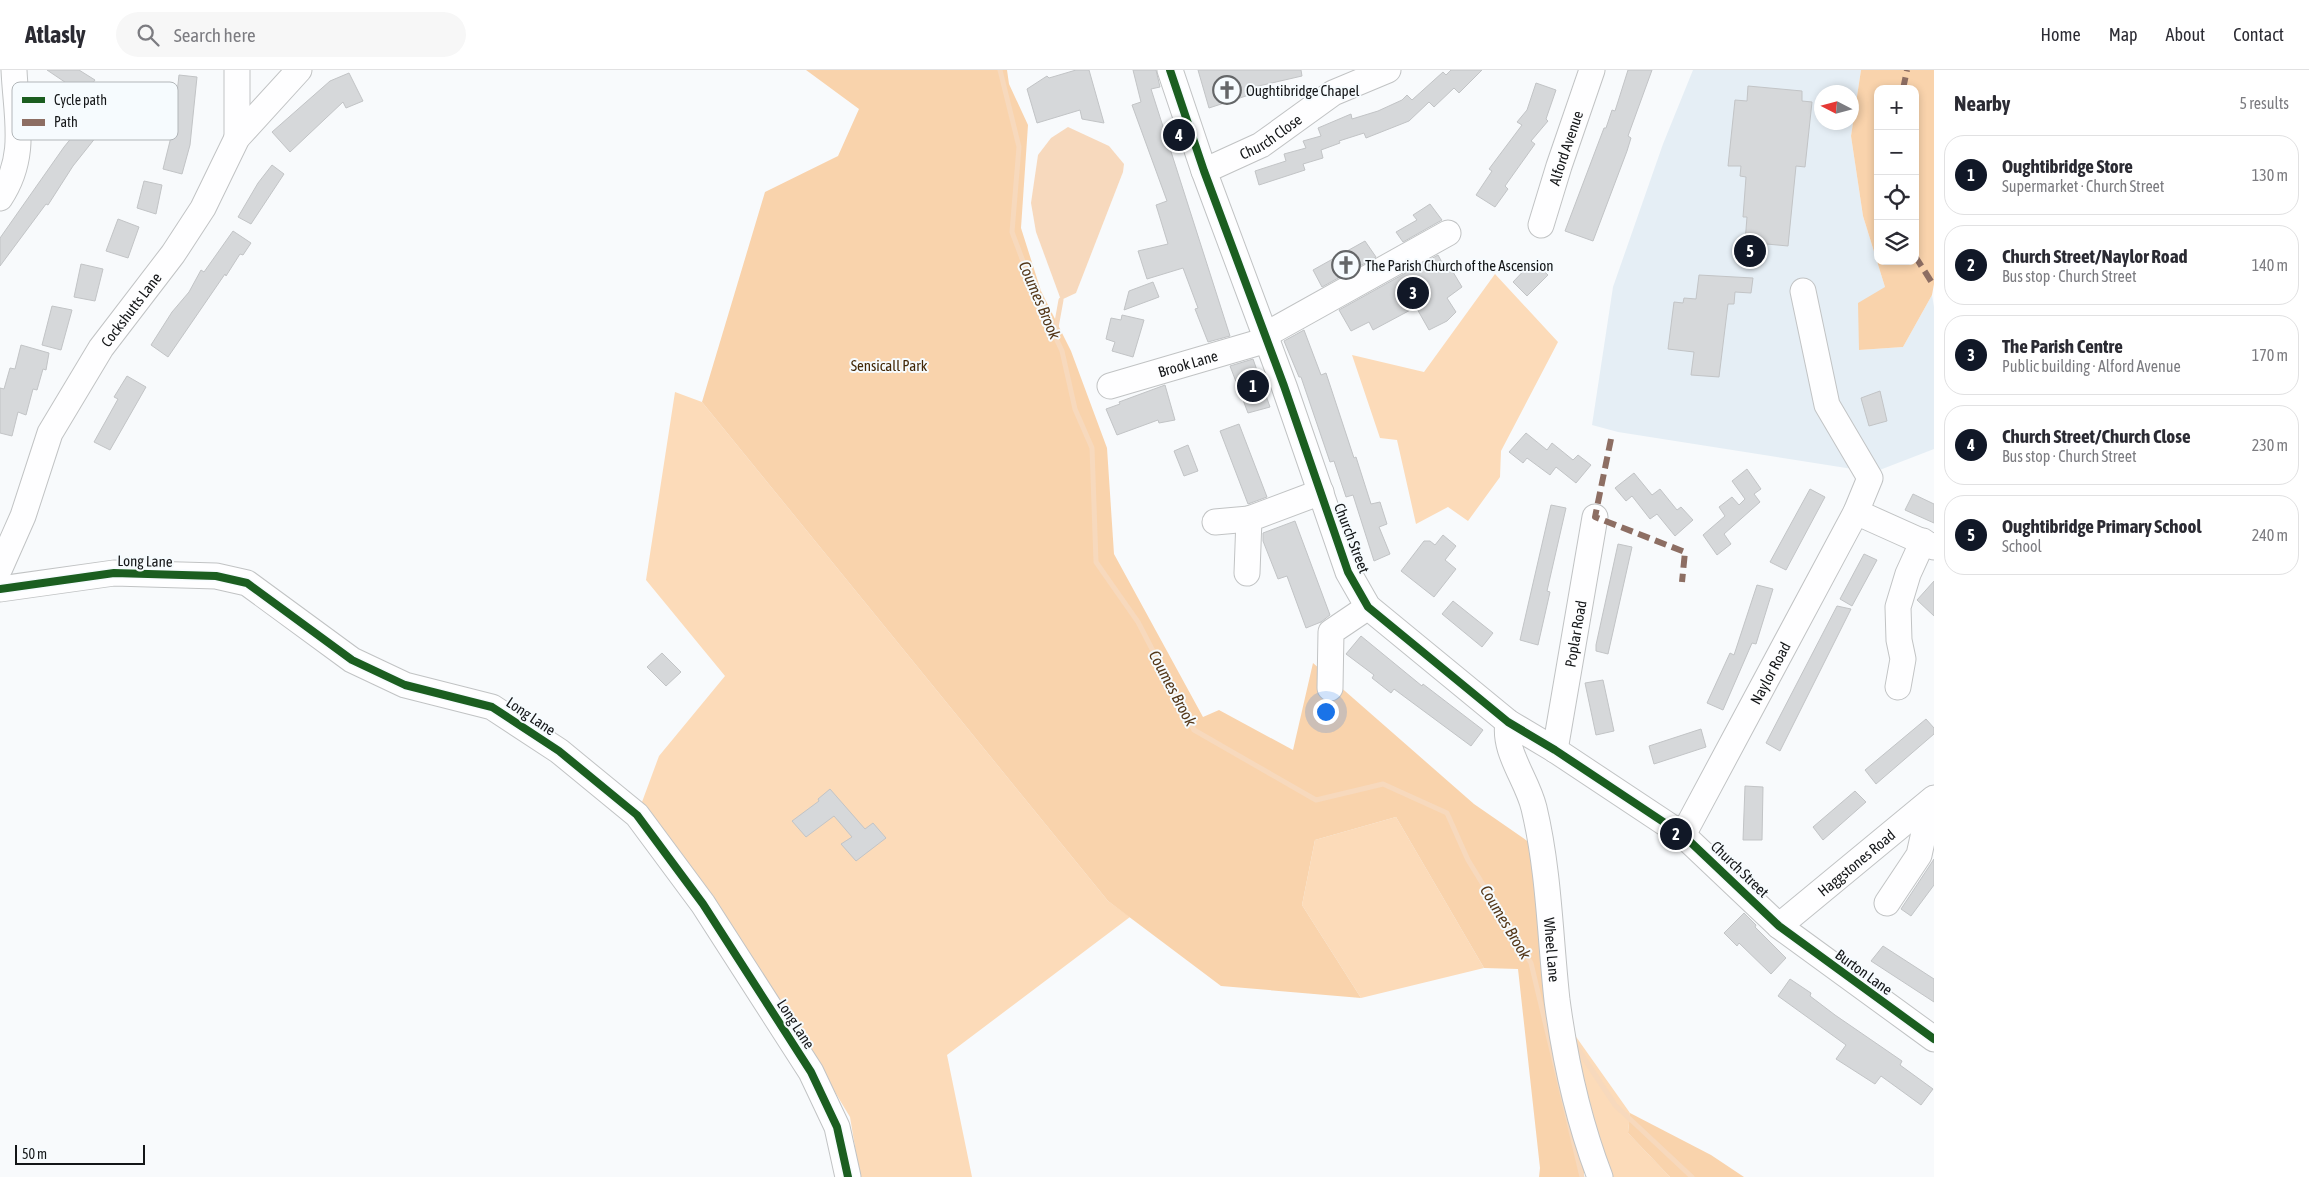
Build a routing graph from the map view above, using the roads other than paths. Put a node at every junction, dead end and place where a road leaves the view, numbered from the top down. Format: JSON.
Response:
{"nodes":[{"id":1,"x":237,"y":70,"type":"edge"},
{"id":2,"x":299,"y":70,"type":"edge"},
{"id":3,"x":1170,"y":70,"type":"edge"},
{"id":4,"x":1388,"y":70,"type":"edge"},
{"id":5,"x":1592,"y":70,"type":"edge"},
{"id":6,"x":238,"y":138,"type":"junction"},
{"id":7,"x":18,"y":140,"type":"edge"},
{"id":8,"x":1204,"y":171,"type":"junction"},
{"id":9,"x":0,"y":198,"type":"edge"},
{"id":10,"x":1541,"y":225,"type":"dead end"},
{"id":11,"x":1448,"y":233,"type":"dead end"},
{"id":12,"x":1802,"y":291,"type":"dead end"},
{"id":13,"x":1266,"y":338,"type":"junction"},
{"id":14,"x":1110,"y":386,"type":"dead end"},
{"id":15,"x":1321,"y":492,"type":"junction"},
{"id":16,"x":1856,"y":512,"type":"junction"},
{"id":17,"x":1595,"y":517,"type":"dead end"},
{"id":18,"x":1249,"y":519,"type":"junction"},
{"id":19,"x":1216,"y":522,"type":"dead end"},
{"id":20,"x":1929,"y":544,"type":"edge"},
{"id":21,"x":0,"y":568,"type":"edge"},
{"id":22,"x":1247,"y":573,"type":"dead end"},
{"id":23,"x":0,"y":589,"type":"edge"},
{"id":24,"x":1368,"y":607,"type":"junction"},
{"id":25,"x":1898,"y":687,"type":"dead end"},
{"id":26,"x":1330,"y":688,"type":"dead end"},
{"id":27,"x":1508,"y":722,"type":"junction"},
{"id":28,"x":1555,"y":750,"type":"junction"},
{"id":29,"x":1932,"y":799,"type":"edge"},
{"id":30,"x":1683,"y":835,"type":"junction"},
{"id":31,"x":1887,"y":903,"type":"dead end"},
{"id":32,"x":1779,"y":926,"type":"junction"},
{"id":33,"x":1934,"y":1039,"type":"edge"},
{"id":34,"x":848,"y":1177,"type":"edge"},
{"id":35,"x":1600,"y":1177,"type":"edge"}],
"edges":[{"from":1,"to":6,"type":"street"},
{"from":2,"to":6,"type":"street","name":"Cockshutts Lane"},
{"from":3,"to":8,"type":"street","name":"Church Street"},
{"from":4,"to":8,"type":"street","name":"Church Close"},
{"from":5,"to":10,"type":"street","name":"Alford Avenue"},
{"from":6,"to":21,"type":"street","name":"Cockshutts Lane"},
{"from":7,"to":9,"type":"street"},
{"from":8,"to":13,"type":"street","name":"Church Street"},
{"from":11,"to":13,"type":"street","name":"Brook Lane"},
{"from":12,"to":16,"type":"street","name":"Naylor Road"},
{"from":13,"to":14,"type":"street","name":"Brook Lane"},
{"from":13,"to":15,"type":"street","name":"Church Street"},
{"from":15,"to":18,"type":"street"},
{"from":15,"to":24,"type":"street","name":"Church Street"},
{"from":16,"to":20,"type":"street"},
{"from":16,"to":30,"type":"street","name":"Naylor Road"},
{"from":17,"to":28,"type":"street","name":"Poplar Road"},
{"from":18,"to":19,"type":"street"},
{"from":18,"to":22,"type":"street"},
{"from":20,"to":25,"type":"street"},
{"from":23,"to":34,"type":"street","name":"Long Lane"},
{"from":24,"to":26,"type":"street"},
{"from":24,"to":27,"type":"street","name":"Church Street"},
{"from":27,"to":28,"type":"street","name":"Church Street"},
{"from":27,"to":35,"type":"street","name":"Wheel Lane"},
{"from":28,"to":30,"type":"street","name":"Church Street"},
{"from":29,"to":31,"type":"street"},
{"from":29,"to":32,"type":"street","name":"Haggstones Road"},
{"from":30,"to":32,"type":"street","name":"Church Street"},
{"from":32,"to":33,"type":"street","name":"Burton Lane"}]}
